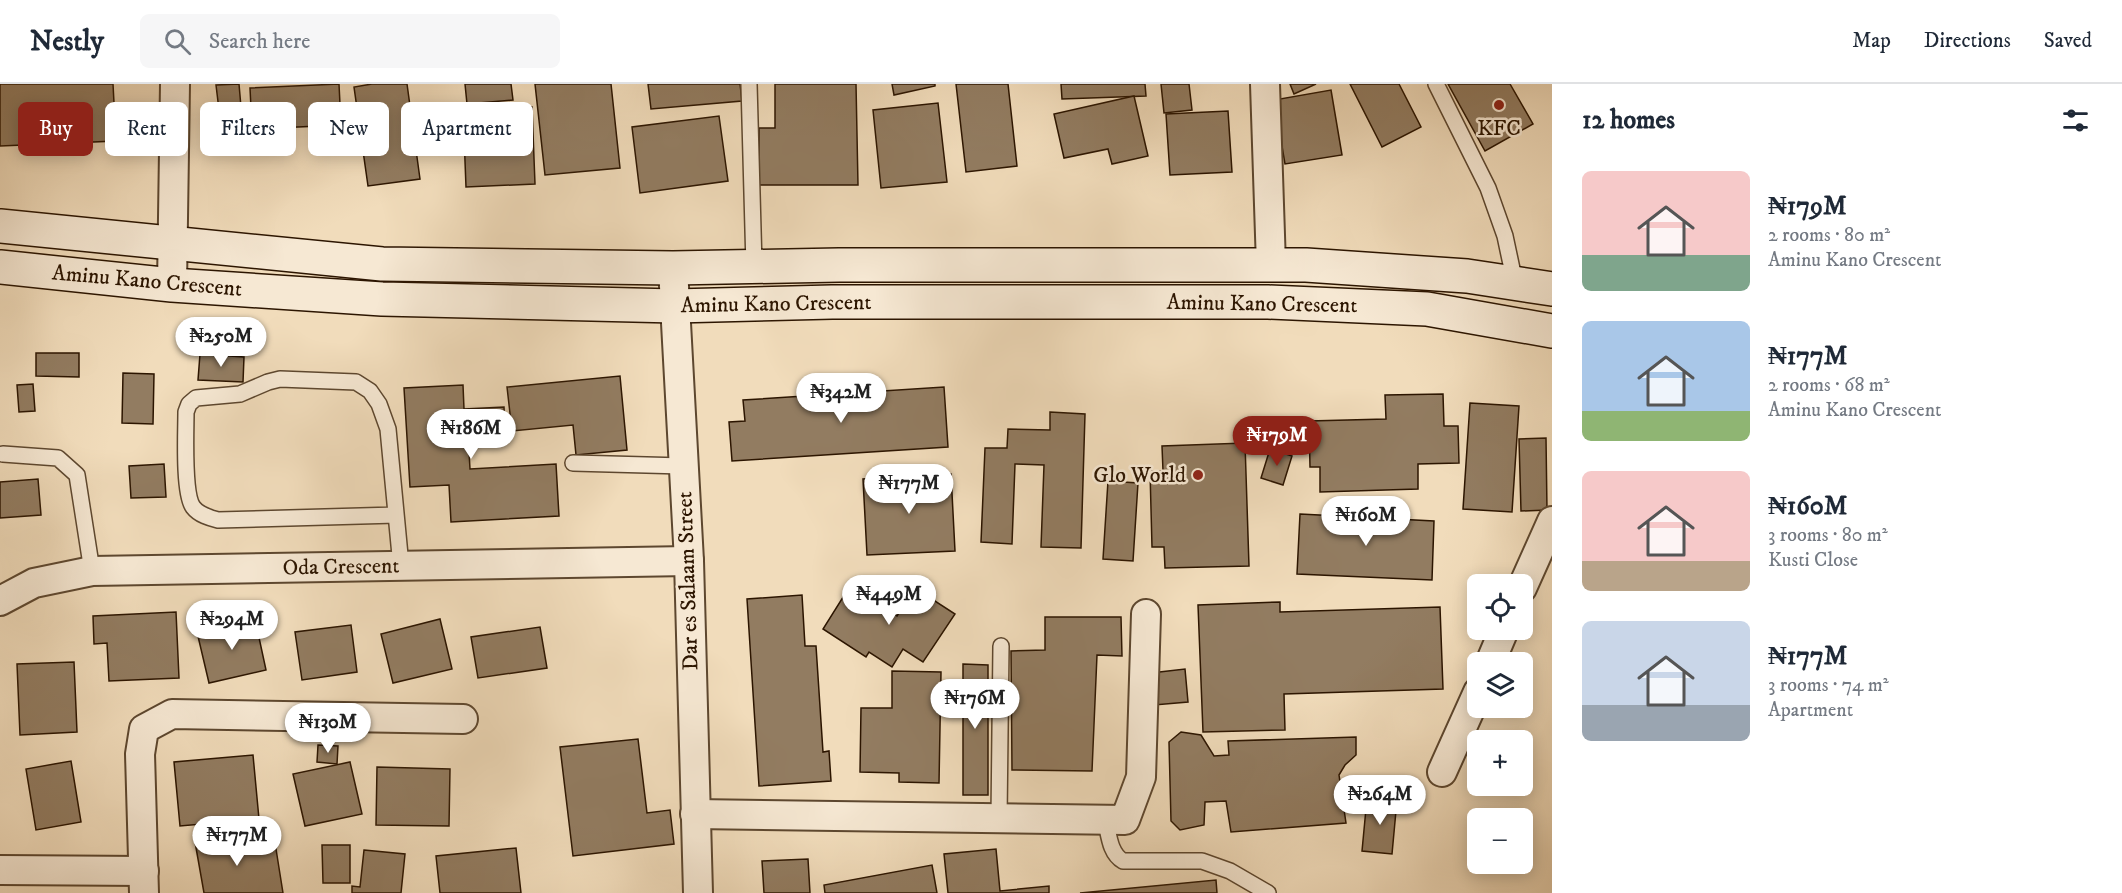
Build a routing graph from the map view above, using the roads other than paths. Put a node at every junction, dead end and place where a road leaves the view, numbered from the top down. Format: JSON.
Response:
{"nodes":[{"id":1,"x":175,"y":84,"type":"edge"},
{"id":2,"x":749,"y":84,"type":"edge"},
{"id":3,"x":1265,"y":84,"type":"edge"},
{"id":4,"x":1436,"y":84,"type":"edge"},
{"id":5,"x":0,"y":226,"type":"edge"},
{"id":6,"x":173,"y":243,"type":"junction"},
{"id":7,"x":1271,"y":264,"type":"junction"},
{"id":8,"x":754,"y":266,"type":"junction"},
{"id":9,"x":0,"y":267,"type":"edge"},
{"id":10,"x":673,"y":268,"type":"junction"},
{"id":11,"x":1515,"y":283,"type":"junction"},
{"id":12,"x":172,"y":285,"type":"junction"},
{"id":13,"x":1552,"y":289,"type":"edge"},
{"id":14,"x":675,"y":306,"type":"junction"},
{"id":15,"x":1552,"y":331,"type":"edge"},
{"id":16,"x":3,"y":454,"type":"dead end"},
{"id":17,"x":573,"y":464,"type":"dead end"},
{"id":18,"x":683,"y":466,"type":"junction"},
{"id":19,"x":396,"y":515,"type":"junction"},
{"id":20,"x":1552,"y":521,"type":"edge"},
{"id":21,"x":688,"y":561,"type":"junction"},
{"id":22,"x":401,"y":566,"type":"junction"},
{"id":23,"x":92,"y":571,"type":"junction"},
{"id":24,"x":1528,"y":574,"type":"edge"},
{"id":25,"x":0,"y":601,"type":"edge"},
{"id":26,"x":1146,"y":614,"type":"dead end"},
{"id":27,"x":1001,"y":646,"type":"dead end"},
{"id":28,"x":1467,"y":717,"type":"edge"},
{"id":29,"x":463,"y":719,"type":"dead end"},
{"id":30,"x":1443,"y":772,"type":"dead end"},
{"id":31,"x":695,"y":814,"type":"junction"},
{"id":32,"x":999,"y":818,"type":"junction"},
{"id":33,"x":1106,"y":819,"type":"junction"},
{"id":34,"x":0,"y":870,"type":"edge"},
{"id":35,"x":144,"y":882,"type":"edge"},
{"id":36,"x":698,"y":893,"type":"edge"},
{"id":37,"x":1268,"y":893,"type":"edge"}],
"edges":[{"from":1,"to":6,"type":"street"},
{"from":2,"to":8,"type":"lane"},
{"from":3,"to":7,"type":"street"},
{"from":4,"to":11,"type":"lane"},
{"from":5,"to":6,"type":"street","name":"Aminu Kano Crescent"},
{"from":6,"to":10,"type":"street","name":"Aminu Kano Crescent"},
{"from":6,"to":12,"type":"street"},
{"from":7,"to":8,"type":"street","name":"Aminu Kano Crescent"},
{"from":7,"to":11,"type":"street","name":"Aminu Kano Crescent"},
{"from":8,"to":10,"type":"street","name":"Aminu Kano Crescent"},
{"from":9,"to":12,"type":"street","name":"Aminu Kano Crescent"},
{"from":10,"to":14,"type":"street","name":"Dar es Salaam Street"},
{"from":11,"to":13,"type":"street","name":"Aminu Kano Crescent"},
{"from":12,"to":14,"type":"street","name":"Aminu Kano Crescent"},
{"from":14,"to":15,"type":"street","name":"Aminu Kano Crescent"},
{"from":14,"to":18,"type":"street","name":"Dar es Salaam Street"},
{"from":16,"to":23,"type":"lane"},
{"from":17,"to":18,"type":"lane"},
{"from":18,"to":21,"type":"street","name":"Dar es Salaam Street"},
{"from":19,"to":19,"type":"lane"},
{"from":19,"to":22,"type":"lane"},
{"from":20,"to":24,"type":"street"},
{"from":21,"to":22,"type":"street","name":"Oda Crescent"},
{"from":21,"to":31,"type":"street","name":"Dar es Salaam Street"},
{"from":22,"to":23,"type":"street","name":"Oda Crescent"},
{"from":23,"to":25,"type":"street","name":"Oda Crescent"},
{"from":26,"to":33,"type":"street"},
{"from":27,"to":32,"type":"lane"},
{"from":28,"to":30,"type":"street"},
{"from":29,"to":35,"type":"street"},
{"from":31,"to":32,"type":"street"},
{"from":31,"to":36,"type":"street","name":"Dar es Salaam Street"},
{"from":32,"to":33,"type":"street"},
{"from":33,"to":37,"type":"lane"},
{"from":34,"to":35,"type":"street"}]}
